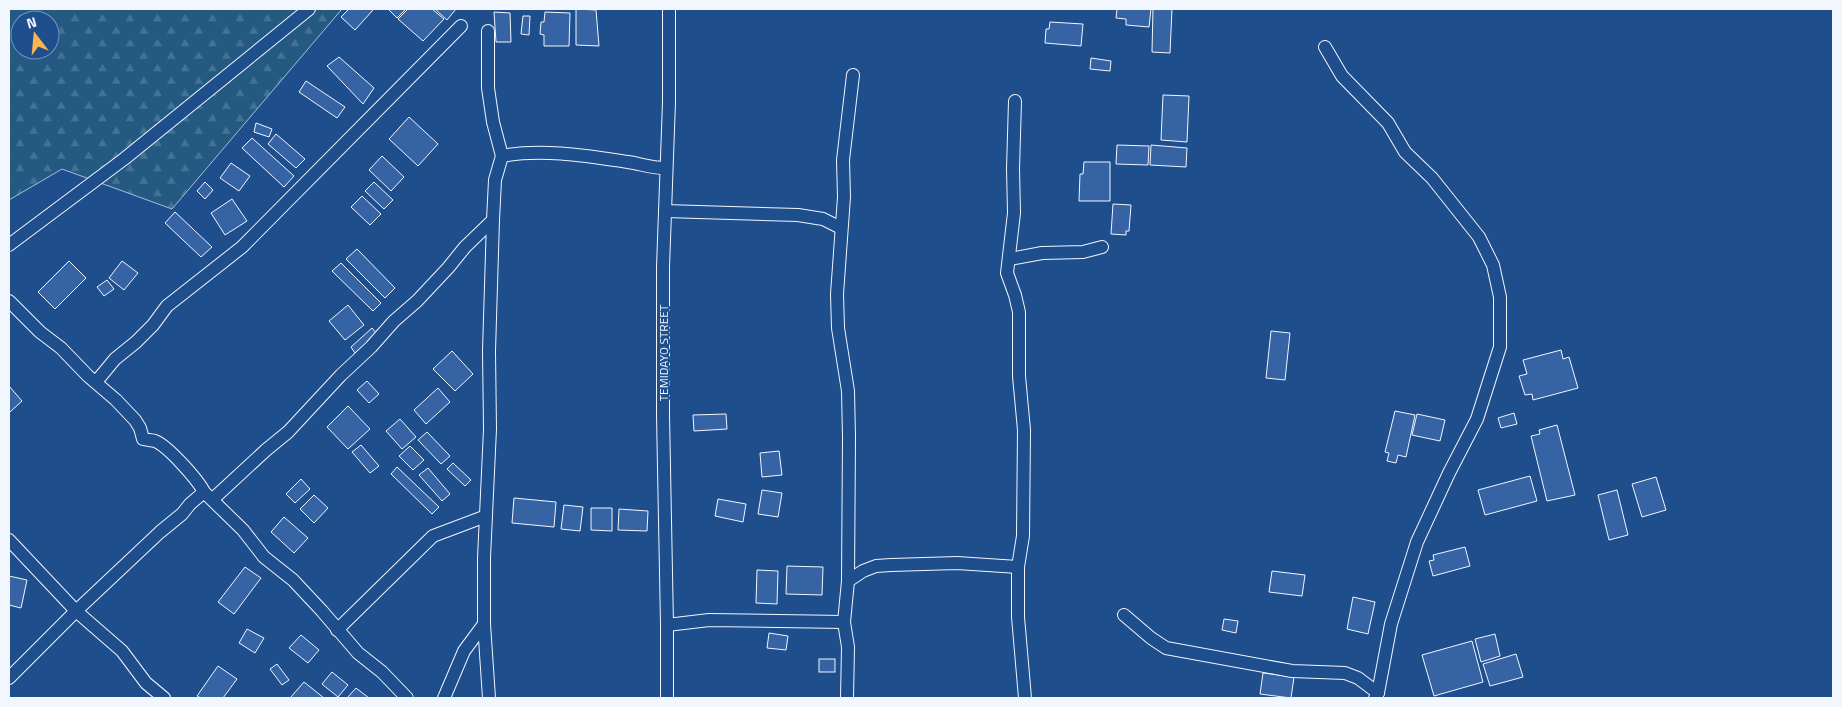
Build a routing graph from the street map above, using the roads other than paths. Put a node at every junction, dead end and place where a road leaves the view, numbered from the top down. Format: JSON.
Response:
{"nodes":[{"id":1,"x":309,"y":9,"type":"edge"},
{"id":2,"x":669,"y":9,"type":"edge"},
{"id":3,"x":461,"y":26,"type":"dead end"},
{"id":4,"x":488,"y":31,"type":"dead end"},
{"id":5,"x":1326,"y":47,"type":"dead end"},
{"id":6,"x":853,"y":75,"type":"dead end"},
{"id":7,"x":1016,"y":101,"type":"dead end"},
{"id":8,"x":502,"y":156,"type":"junction"},
{"id":9,"x":665,"y":168,"type":"junction"},
{"id":10,"x":665,"y":211,"type":"junction"},
{"id":11,"x":493,"y":220,"type":"junction"},
{"id":12,"x":841,"y":228,"type":"junction"},
{"id":13,"x":9,"y":245,"type":"edge"},
{"id":14,"x":1102,"y":247,"type":"dead end"},
{"id":15,"x":1010,"y":259,"type":"junction"},
{"id":16,"x":9,"y":301,"type":"edge"},
{"id":17,"x":96,"y":382,"type":"junction"},
{"id":18,"x":208,"y":496,"type":"junction"},
{"id":19,"x":486,"y":516,"type":"junction"},
{"id":20,"x":9,"y":540,"type":"edge"},
{"id":21,"x":1018,"y":567,"type":"junction"},
{"id":22,"x":848,"y":580,"type":"junction"},
{"id":23,"x":76,"y":611,"type":"junction"},
{"id":24,"x":1124,"y":615,"type":"dead end"},
{"id":25,"x":844,"y":622,"type":"junction"},
{"id":26,"x":484,"y":624,"type":"junction"},
{"id":27,"x":667,"y":625,"type":"junction"},
{"id":28,"x":338,"y":630,"type":"junction"},
{"id":29,"x":9,"y":678,"type":"edge"},
{"id":30,"x":1376,"y":696,"type":"edge"},
{"id":31,"x":164,"y":698,"type":"edge"},
{"id":32,"x":407,"y":698,"type":"edge"},
{"id":33,"x":444,"y":698,"type":"edge"},
{"id":34,"x":489,"y":698,"type":"edge"},
{"id":35,"x":667,"y":698,"type":"edge"},
{"id":36,"x":847,"y":698,"type":"edge"},
{"id":37,"x":1025,"y":698,"type":"edge"}],
"edges":[{"from":1,"to":13,"type":"street"},
{"from":2,"to":9,"type":"street","name":"TEMIDAYO STREET"},
{"from":3,"to":17,"type":"street"},
{"from":4,"to":8,"type":"street"},
{"from":5,"to":30,"type":"street"},
{"from":6,"to":12,"type":"street"},
{"from":7,"to":15,"type":"street"},
{"from":8,"to":9,"type":"street"},
{"from":8,"to":11,"type":"street"},
{"from":9,"to":10,"type":"street","name":"TEMIDAYO STREET"},
{"from":10,"to":12,"type":"street"},
{"from":10,"to":27,"type":"street","name":"TEMIDAYO STREET"},
{"from":11,"to":18,"type":"street"},
{"from":11,"to":19,"type":"street"},
{"from":12,"to":22,"type":"street"},
{"from":14,"to":15,"type":"street"},
{"from":15,"to":21,"type":"street"},
{"from":16,"to":17,"type":"street"},
{"from":17,"to":18,"type":"street"},
{"from":18,"to":23,"type":"street"},
{"from":18,"to":28,"type":"street"},
{"from":19,"to":26,"type":"street"},
{"from":19,"to":28,"type":"street"},
{"from":20,"to":23,"type":"street"},
{"from":21,"to":22,"type":"street"},
{"from":21,"to":37,"type":"street"},
{"from":22,"to":25,"type":"street"},
{"from":23,"to":29,"type":"street"},
{"from":23,"to":31,"type":"street"},
{"from":24,"to":30,"type":"street"},
{"from":25,"to":27,"type":"street"},
{"from":25,"to":36,"type":"street"},
{"from":26,"to":33,"type":"street"},
{"from":26,"to":34,"type":"street"},
{"from":27,"to":35,"type":"street","name":"TEMIDAYO STREET"},
{"from":28,"to":32,"type":"street"}]}
